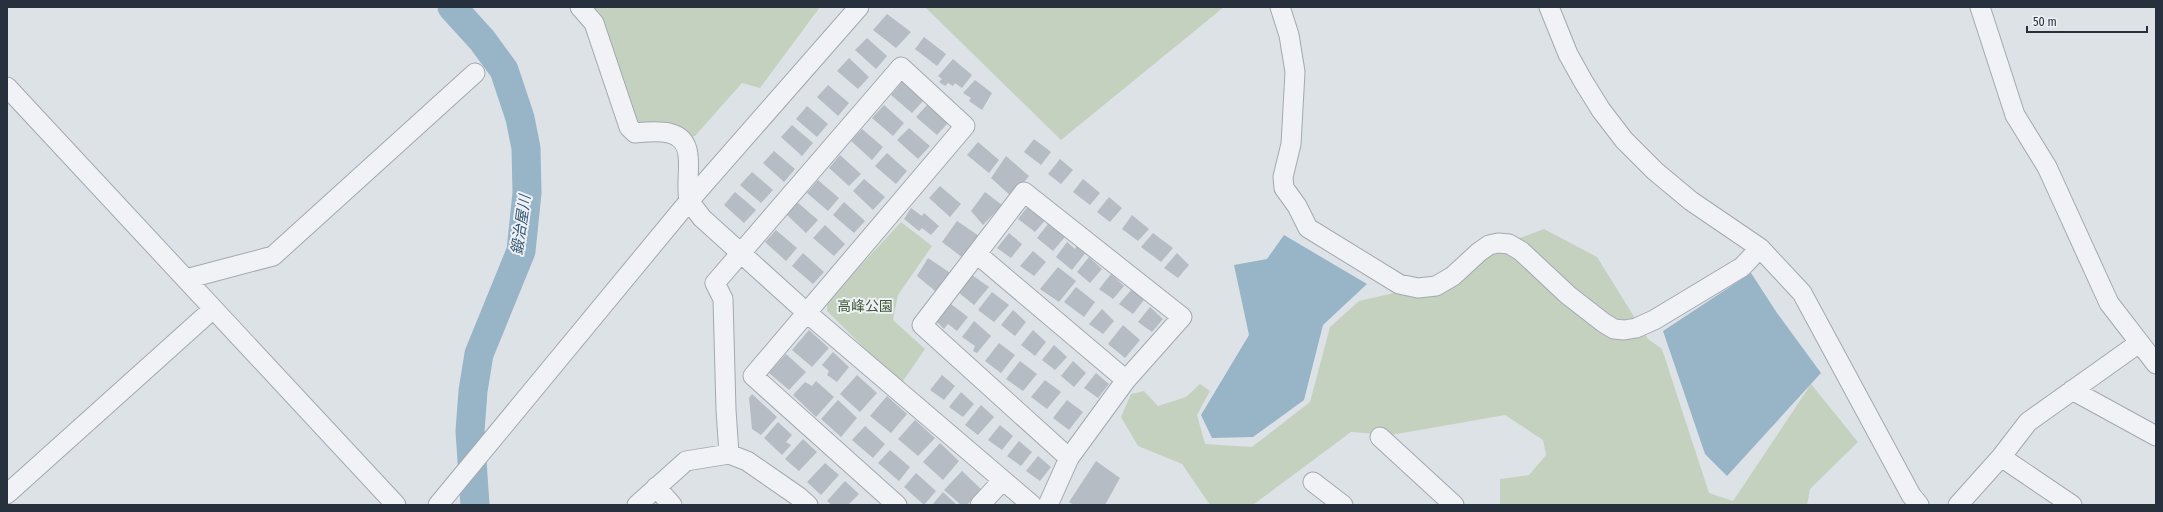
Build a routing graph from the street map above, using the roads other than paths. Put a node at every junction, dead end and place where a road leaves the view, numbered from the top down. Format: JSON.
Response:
{"nodes":[{"id":1,"x":580,"y":7,"type":"edge"},
{"id":2,"x":859,"y":7,"type":"edge"},
{"id":3,"x":1280,"y":7,"type":"edge"},
{"id":4,"x":1549,"y":7,"type":"edge"},
{"id":5,"x":1980,"y":7,"type":"edge"},
{"id":6,"x":475,"y":73,"type":"dead end"},
{"id":7,"x":7,"y":88,"type":"edge"},
{"id":8,"x":689,"y":201,"type":"junction"},
{"id":9,"x":1760,"y":248,"type":"junction"},
{"id":10,"x":741,"y":254,"type":"junction"},
{"id":11,"x":977,"y":254,"type":"junction"},
{"id":12,"x":186,"y":279,"type":"junction"},
{"id":13,"x":213,"y":310,"type":"junction"},
{"id":14,"x":806,"y":312,"type":"junction"},
{"id":15,"x":2139,"y":343,"type":"junction"},
{"id":16,"x":2156,"y":364,"type":"edge"},
{"id":17,"x":1126,"y":380,"type":"junction"},
{"id":18,"x":2072,"y":390,"type":"junction"},
{"id":19,"x":2156,"y":436,"type":"edge"},
{"id":20,"x":1380,"y":437,"type":"dead end"},
{"id":21,"x":729,"y":454,"type":"junction"},
{"id":22,"x":2001,"y":457,"type":"junction"},
{"id":23,"x":1069,"y":458,"type":"junction"},
{"id":24,"x":1002,"y":481,"type":"junction"},
{"id":25,"x":1313,"y":482,"type":"dead end"},
{"id":26,"x":656,"y":487,"type":"junction"},
{"id":27,"x":7,"y":494,"type":"edge"},
{"id":28,"x":396,"y":505,"type":"edge"},
{"id":29,"x":438,"y":505,"type":"edge"},
{"id":30,"x":637,"y":505,"type":"edge"},
{"id":31,"x":672,"y":505,"type":"edge"},
{"id":32,"x":808,"y":505,"type":"edge"},
{"id":33,"x":897,"y":505,"type":"edge"},
{"id":34,"x":980,"y":505,"type":"edge"},
{"id":35,"x":1032,"y":505,"type":"edge"},
{"id":36,"x":1048,"y":505,"type":"edge"},
{"id":37,"x":1343,"y":505,"type":"edge"},
{"id":38,"x":1454,"y":505,"type":"edge"},
{"id":39,"x":1919,"y":505,"type":"edge"},
{"id":40,"x":1958,"y":505,"type":"edge"},
{"id":41,"x":2072,"y":505,"type":"edge"}],
"edges":[{"from":1,"to":8,"type":"street"},
{"from":2,"to":8,"type":"street"},
{"from":3,"to":9,"type":"street"},
{"from":4,"to":9,"type":"street"},
{"from":5,"to":15,"type":"street"},
{"from":6,"to":12,"type":"street"},
{"from":7,"to":12,"type":"street"},
{"from":8,"to":10,"type":"street"},
{"from":8,"to":29,"type":"street"},
{"from":9,"to":39,"type":"street"},
{"from":10,"to":14,"type":"street"},
{"from":10,"to":14,"type":"street"},
{"from":10,"to":21,"type":"street"},
{"from":11,"to":17,"type":"street"},
{"from":11,"to":17,"type":"street"},
{"from":11,"to":23,"type":"street"},
{"from":12,"to":13,"type":"street"},
{"from":13,"to":27,"type":"street"},
{"from":13,"to":28,"type":"street"},
{"from":14,"to":24,"type":"street"},
{"from":14,"to":33,"type":"street"},
{"from":15,"to":16,"type":"street"},
{"from":15,"to":18,"type":"street"},
{"from":17,"to":23,"type":"street"},
{"from":18,"to":19,"type":"street"},
{"from":18,"to":22,"type":"street"},
{"from":20,"to":38,"type":"street"},
{"from":21,"to":26,"type":"street"},
{"from":21,"to":32,"type":"street"},
{"from":22,"to":40,"type":"street"},
{"from":22,"to":41,"type":"street"},
{"from":23,"to":36,"type":"street"},
{"from":24,"to":34,"type":"street"},
{"from":24,"to":35,"type":"street"},
{"from":25,"to":37,"type":"street"},
{"from":26,"to":30,"type":"street"},
{"from":26,"to":31,"type":"street"}]}
